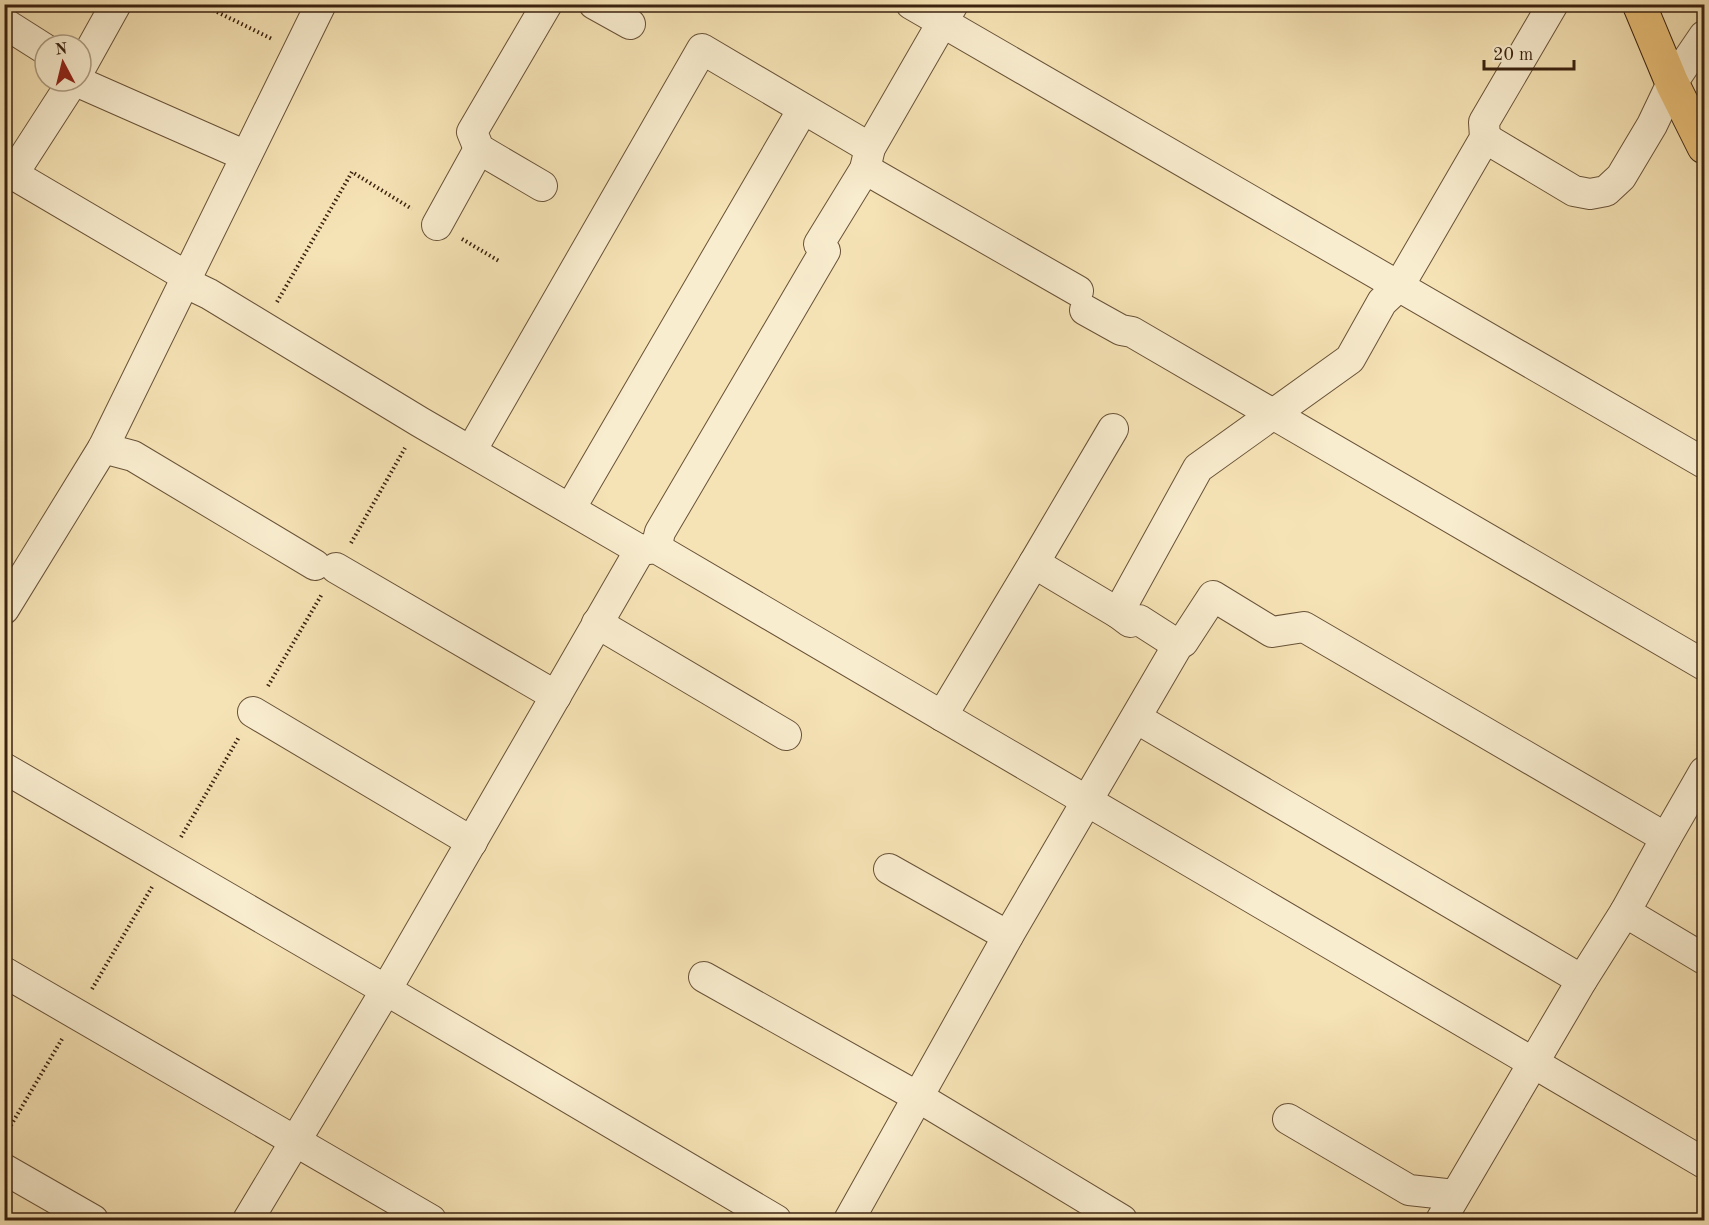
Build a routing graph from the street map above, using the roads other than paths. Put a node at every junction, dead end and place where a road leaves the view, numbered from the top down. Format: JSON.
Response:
{"nodes":[{"id":1,"x":117,"y":4,"type":"edge"},
{"id":2,"x":321,"y":4,"type":"edge"},
{"id":3,"x":547,"y":4,"type":"edge"},
{"id":4,"x":594,"y":4,"type":"edge"},
{"id":5,"x":911,"y":4,"type":"edge"},
{"id":6,"x":1553,"y":4,"type":"edge"},
{"id":7,"x":1639,"y":4,"type":"edge"},
{"id":8,"x":948,"y":14,"type":"edge"},
{"id":9,"x":4,"y":23,"type":"edge"},
{"id":10,"x":630,"y":24,"type":"dead end"},
{"id":11,"x":1704,"y":36,"type":"edge"},
{"id":12,"x":33,"y":41,"type":"edge"},
{"id":13,"x":93,"y":46,"type":"edge"},
{"id":14,"x":1672,"y":83,"type":"junction"},
{"id":15,"x":93,"y":89,"type":"edge"},
{"id":16,"x":66,"y":93,"type":"edge"},
{"id":17,"x":803,"y":109,"type":"junction"},
{"id":18,"x":1485,"y":138,"type":"junction"},
{"id":19,"x":1704,"y":147,"type":"edge"},
{"id":20,"x":479,"y":149,"type":"junction"},
{"id":21,"x":246,"y":156,"type":"junction"},
{"id":22,"x":867,"y":158,"type":"junction"},
{"id":23,"x":9,"y":171,"type":"edge"},
{"id":24,"x":542,"y":186,"type":"dead end"},
{"id":25,"x":437,"y":225,"type":"road end"},
{"id":26,"x":185,"y":279,"type":"junction"},
{"id":27,"x":1399,"y":286,"type":"junction"},
{"id":28,"x":1274,"y":414,"type":"junction"},
{"id":29,"x":1113,"y":429,"type":"dead end"},
{"id":30,"x":103,"y":448,"type":"junction"},
{"id":31,"x":471,"y":452,"type":"junction"},
{"id":32,"x":1704,"y":463,"type":"edge"},
{"id":33,"x":570,"y":509,"type":"junction"},
{"id":34,"x":648,"y":549,"type":"junction"},
{"id":35,"x":1034,"y":563,"type":"junction"},
{"id":36,"x":4,"y":609,"type":"edge"},
{"id":37,"x":1118,"y":614,"type":"junction"},
{"id":38,"x":597,"y":623,"type":"junction"},
{"id":39,"x":1178,"y":645,"type":"junction"},
{"id":40,"x":1704,"y":665,"type":"edge"},
{"id":41,"x":556,"y":696,"type":"junction"},
{"id":42,"x":253,"y":712,"type":"road end"},
{"id":43,"x":942,"y":716,"type":"junction"},
{"id":44,"x":1136,"y":718,"type":"junction"},
{"id":45,"x":786,"y":735,"type":"dead end"},
{"id":46,"x":4,"y":768,"type":"edge"},
{"id":47,"x":1704,"y":772,"type":"edge"},
{"id":48,"x":1086,"y":801,"type":"junction"},
{"id":49,"x":1666,"y":838,"type":"junction"},
{"id":50,"x":472,"y":842,"type":"junction"},
{"id":51,"x":889,"y":869,"type":"dead end"},
{"id":52,"x":1625,"y":912,"type":"junction"},
{"id":53,"x":1008,"y":936,"type":"junction"},
{"id":54,"x":1704,"y":959,"type":"edge"},
{"id":55,"x":4,"y":972,"type":"edge"},
{"id":56,"x":704,"y":977,"type":"dead end"},
{"id":57,"x":1582,"y":980,"type":"junction"},
{"id":58,"x":386,"y":990,"type":"junction"},
{"id":59,"x":1533,"y":1063,"type":"junction"},
{"id":60,"x":918,"y":1097,"type":"junction"},
{"id":61,"x":1288,"y":1119,"type":"dead end"},
{"id":62,"x":294,"y":1142,"type":"junction"},
{"id":63,"x":1704,"y":1163,"type":"edge"},
{"id":64,"x":4,"y":1169,"type":"edge"},
{"id":65,"x":1448,"y":1208,"type":"edge"},
{"id":66,"x":93,"y":1221,"type":"edge"},
{"id":67,"x":248,"y":1221,"type":"edge"},
{"id":68,"x":431,"y":1221,"type":"edge"},
{"id":69,"x":776,"y":1221,"type":"edge"},
{"id":70,"x":849,"y":1221,"type":"edge"},
{"id":71,"x":1122,"y":1221,"type":"edge"}],
"edges":[{"from":1,"to":13,"type":"street"},
{"from":2,"to":21,"type":"street"},
{"from":3,"to":20,"type":"street"},
{"from":4,"to":10,"type":"street"},
{"from":5,"to":8,"type":"street"},
{"from":6,"to":18,"type":"street"},
{"from":7,"to":14,"type":"main road"},
{"from":8,"to":22,"type":"street"},
{"from":8,"to":27,"type":"street"},
{"from":9,"to":12,"type":"street"},
{"from":11,"to":14,"type":"street"},
{"from":14,"to":18,"type":"street"},
{"from":14,"to":19,"type":"main road"},
{"from":15,"to":21,"type":"street"},
{"from":16,"to":23,"type":"street"},
{"from":17,"to":22,"type":"street"},
{"from":17,"to":31,"type":"street"},
{"from":17,"to":33,"type":"street"},
{"from":18,"to":27,"type":"street"},
{"from":20,"to":24,"type":"street"},
{"from":20,"to":25,"type":"street"},
{"from":21,"to":26,"type":"street"},
{"from":22,"to":28,"type":"street"},
{"from":22,"to":34,"type":"street"},
{"from":23,"to":26,"type":"street"},
{"from":26,"to":30,"type":"street"},
{"from":26,"to":31,"type":"street"},
{"from":27,"to":28,"type":"street"},
{"from":27,"to":32,"type":"street"},
{"from":28,"to":37,"type":"street"},
{"from":28,"to":40,"type":"street"},
{"from":29,"to":35,"type":"street"},
{"from":30,"to":36,"type":"street"},
{"from":30,"to":41,"type":"street"},
{"from":31,"to":33,"type":"street"},
{"from":33,"to":34,"type":"street"},
{"from":34,"to":38,"type":"street"},
{"from":34,"to":43,"type":"street"},
{"from":35,"to":37,"type":"street"},
{"from":35,"to":43,"type":"street"},
{"from":37,"to":39,"type":"street"},
{"from":38,"to":41,"type":"street"},
{"from":38,"to":45,"type":"street"},
{"from":39,"to":44,"type":"street"},
{"from":39,"to":49,"type":"street"},
{"from":41,"to":50,"type":"street"},
{"from":42,"to":50,"type":"street"},
{"from":43,"to":48,"type":"street"},
{"from":44,"to":48,"type":"street"},
{"from":44,"to":57,"type":"street"},
{"from":46,"to":58,"type":"street"},
{"from":47,"to":49,"type":"street"},
{"from":48,"to":53,"type":"street"},
{"from":48,"to":59,"type":"street"},
{"from":49,"to":52,"type":"street"},
{"from":50,"to":58,"type":"street"},
{"from":51,"to":53,"type":"street"},
{"from":52,"to":54,"type":"street"},
{"from":52,"to":57,"type":"street"},
{"from":53,"to":60,"type":"street"},
{"from":55,"to":62,"type":"street"},
{"from":56,"to":60,"type":"street"},
{"from":57,"to":59,"type":"street"},
{"from":58,"to":62,"type":"street"},
{"from":58,"to":69,"type":"street"},
{"from":59,"to":63,"type":"street"},
{"from":59,"to":65,"type":"street"},
{"from":60,"to":70,"type":"street"},
{"from":60,"to":71,"type":"street"},
{"from":61,"to":65,"type":"street"},
{"from":62,"to":67,"type":"street"},
{"from":62,"to":68,"type":"street"},
{"from":64,"to":66,"type":"street"}]}
